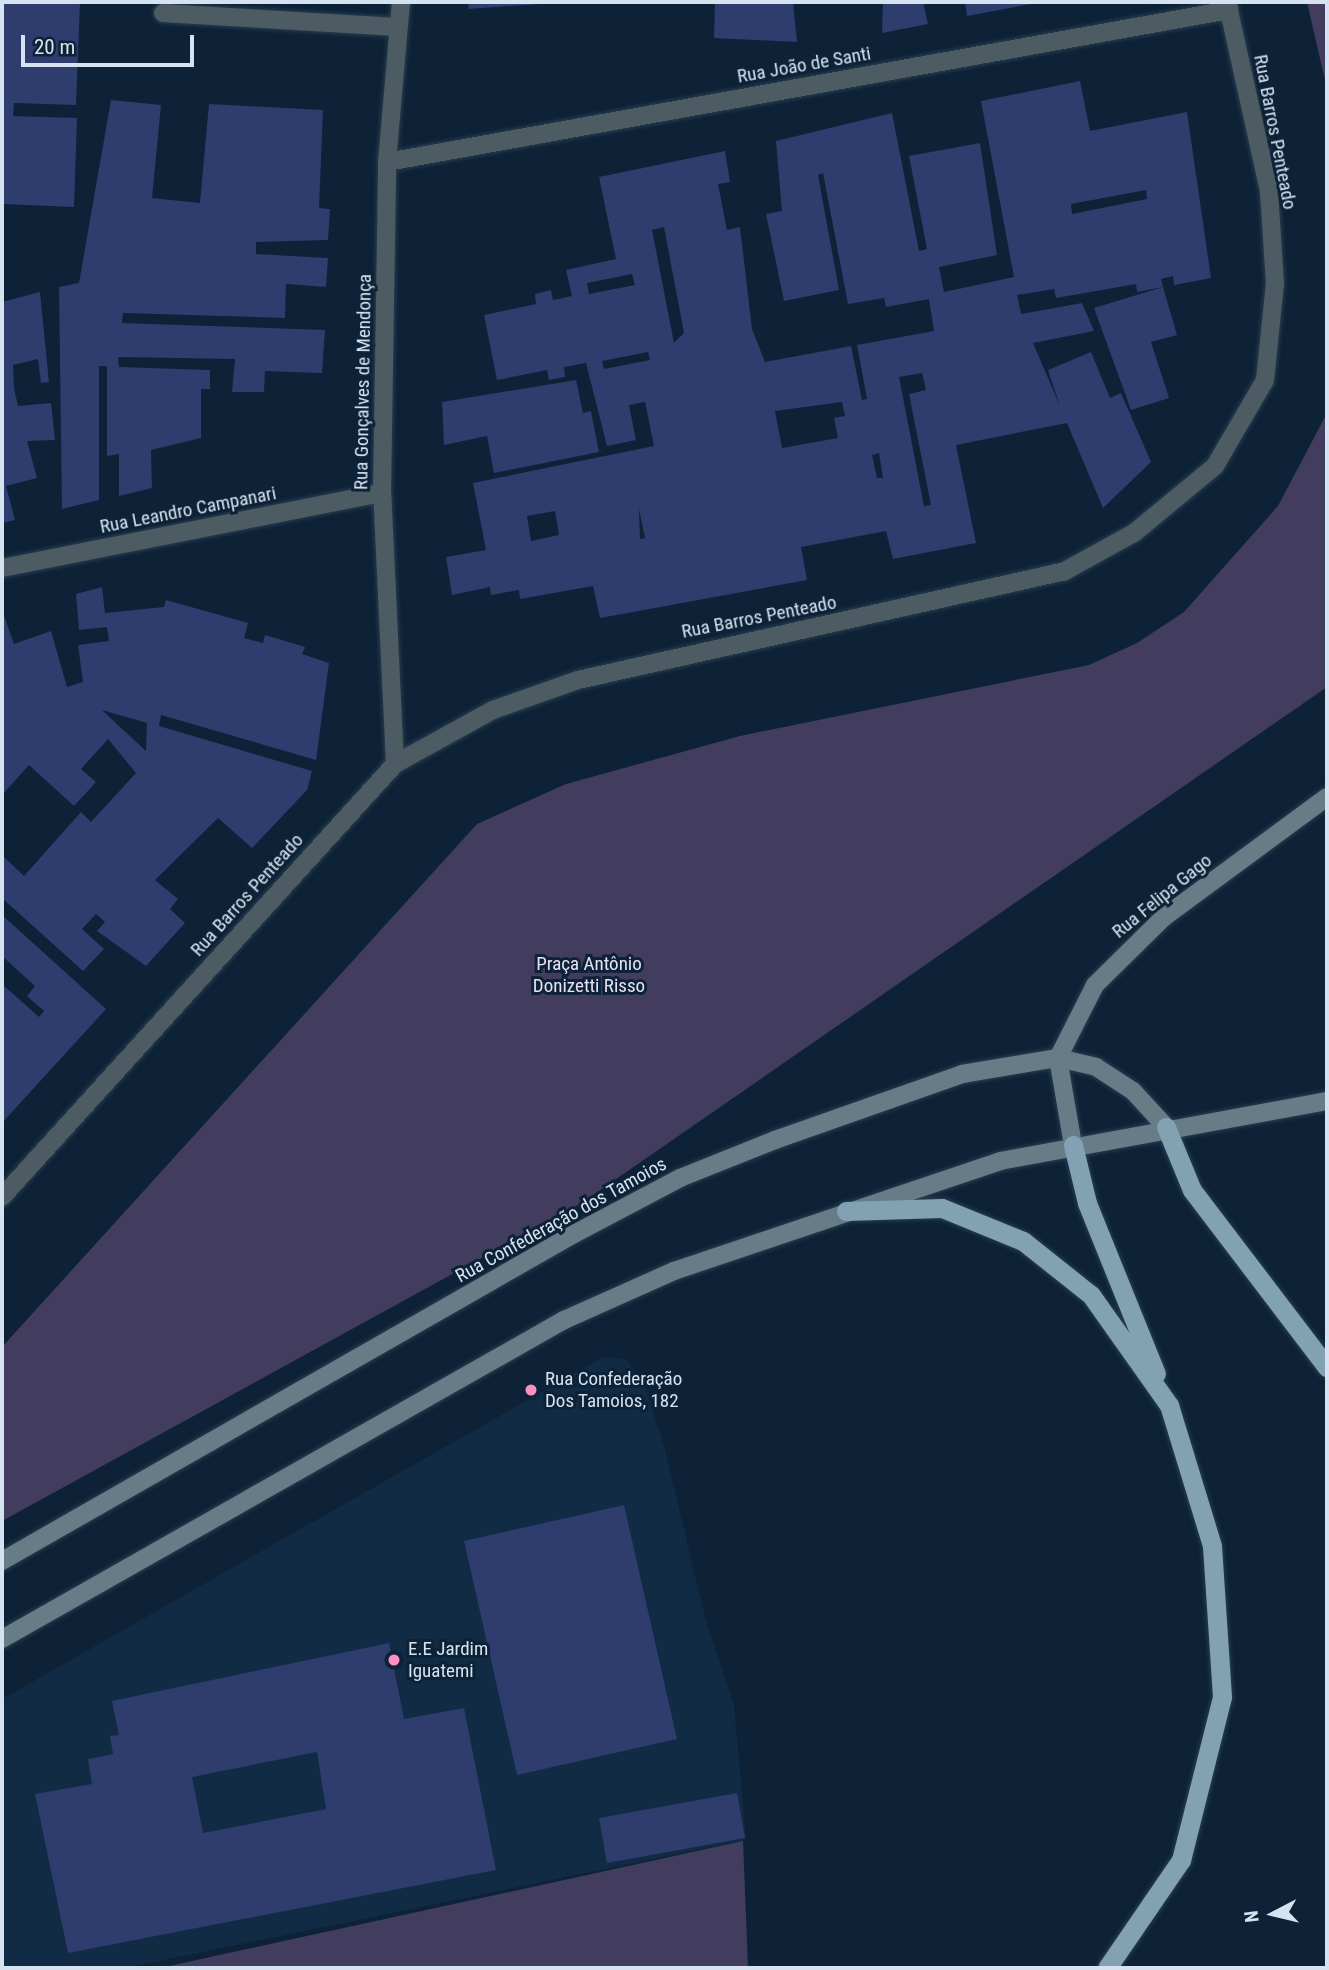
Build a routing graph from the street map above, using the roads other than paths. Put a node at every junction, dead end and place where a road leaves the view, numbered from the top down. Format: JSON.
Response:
{"nodes":[{"id":1,"x":401,"y":2,"type":"edge"},
{"id":2,"x":1228,"y":6,"type":"edge"},
{"id":3,"x":163,"y":13,"type":"dead end"},
{"id":4,"x":397,"y":27,"type":"junction"},
{"id":5,"x":387,"y":162,"type":"junction"},
{"id":6,"x":382,"y":493,"type":"junction"},
{"id":7,"x":2,"y":568,"type":"edge"},
{"id":8,"x":395,"y":764,"type":"junction"},
{"id":9,"x":1327,"y":797,"type":"edge"},
{"id":10,"x":1058,"y":1058,"type":"junction"},
{"id":11,"x":1327,"y":1101,"type":"edge"},
{"id":12,"x":1166,"y":1127,"type":"junction"},
{"id":13,"x":1073,"y":1145,"type":"junction"},
{"id":14,"x":2,"y":1197,"type":"edge"},
{"id":15,"x":846,"y":1210,"type":"junction"},
{"id":16,"x":1327,"y":1367,"type":"edge"},
{"id":17,"x":1169,"y":1405,"type":"junction"},
{"id":18,"x":2,"y":1561,"type":"edge"},
{"id":19,"x":2,"y":1639,"type":"edge"},
{"id":20,"x":1107,"y":1968,"type":"edge"}],
"edges":[{"from":1,"to":4,"type":"street","name":"Rua Gonçalves de Mendonça"},
{"from":2,"to":5,"type":"street","name":"Rua João de Santi"},
{"from":2,"to":8,"type":"street","name":"Rua Barros Penteado"},
{"from":3,"to":4,"type":"street"},
{"from":4,"to":5,"type":"street","name":"Rua Gonçalves de Mendonça"},
{"from":5,"to":6,"type":"street","name":"Rua Gonçalves de Mendonça"},
{"from":6,"to":7,"type":"street","name":"Rua Leandro Campanari"},
{"from":6,"to":8,"type":"street","name":"Rua Gonçalves de Mendonça"},
{"from":8,"to":14,"type":"street","name":"Rua Barros Penteado"},
{"from":9,"to":10,"type":"main road","name":"Rua Felipa Gago"},
{"from":10,"to":12,"type":"main road","name":"Rua Confederação dos Tamoios"},
{"from":10,"to":13,"type":"main road"},
{"from":10,"to":18,"type":"main road","name":"Rua Confederação dos Tamoios"},
{"from":11,"to":12,"type":"main road"},
{"from":12,"to":13,"type":"main road"},
{"from":12,"to":16,"type":"highway"},
{"from":13,"to":15,"type":"main road"},
{"from":13,"to":17,"type":"highway"},
{"from":15,"to":17,"type":"highway"},
{"from":15,"to":19,"type":"main road"},
{"from":17,"to":20,"type":"highway"}]}
